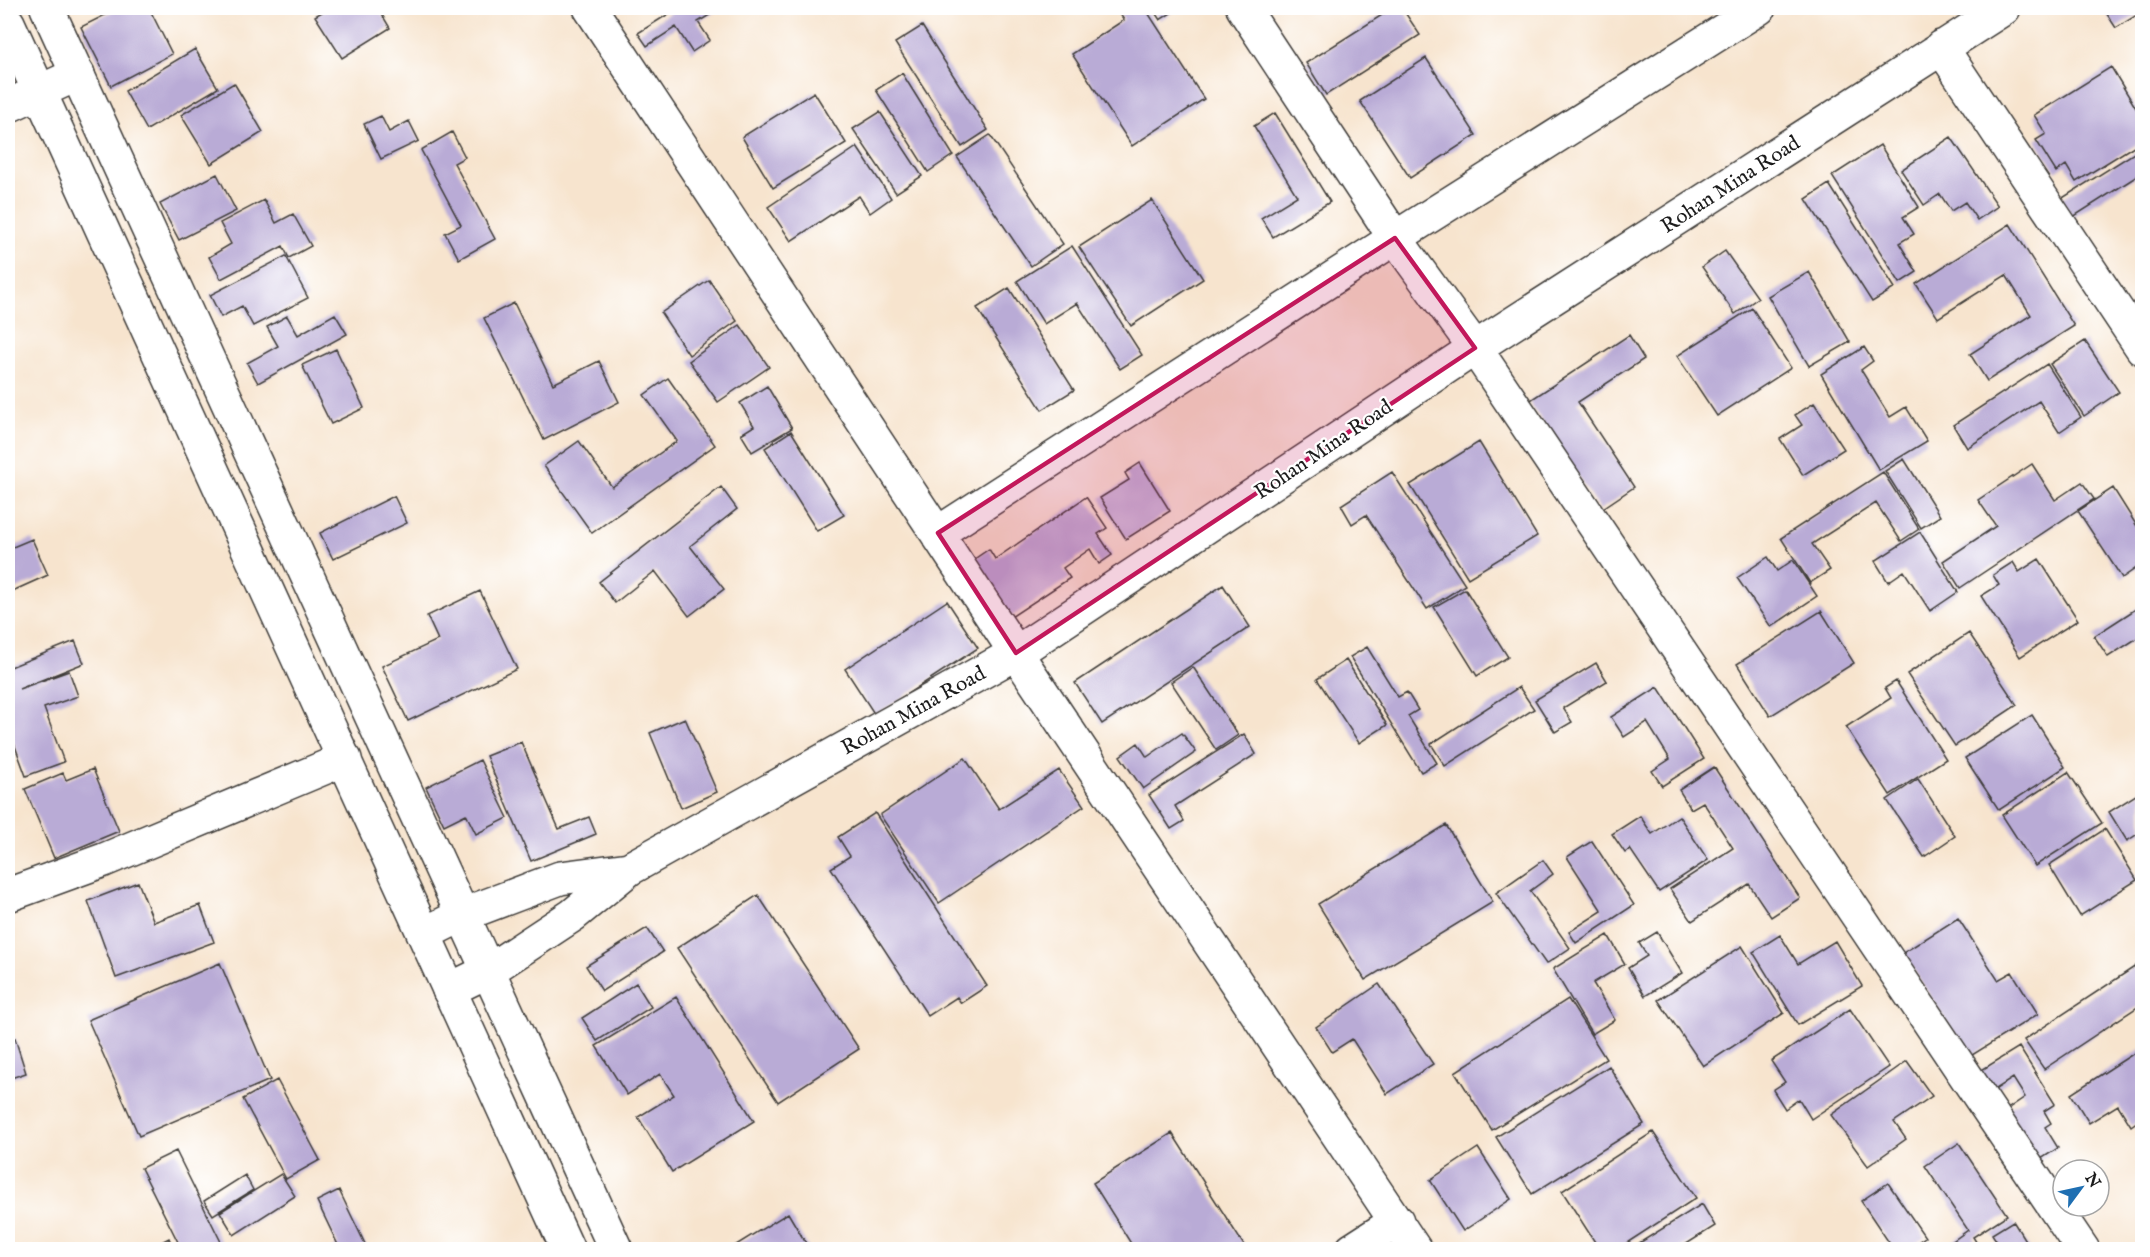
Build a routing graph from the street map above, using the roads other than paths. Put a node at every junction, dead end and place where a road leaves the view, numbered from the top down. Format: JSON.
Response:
{"nodes":[{"id":1,"x":47,"y":8,"type":"edge"},
{"id":2,"x":590,"y":8,"type":"edge"},
{"id":3,"x":1243,"y":8,"type":"edge"},
{"id":4,"x":1759,"y":8,"type":"edge"},
{"id":5,"x":2004,"y":8,"type":"edge"},
{"id":6,"x":8,"y":23,"type":"edge"},
{"id":7,"x":1941,"y":47,"type":"junction"},
{"id":8,"x":78,"y":74,"type":"junction"},
{"id":9,"x":39,"y":92,"type":"junction"},
{"id":10,"x":8,"y":106,"type":"edge"},
{"id":11,"x":1395,"y":238,"type":"junction"},
{"id":12,"x":1475,"y":348,"type":"junction"},
{"id":13,"x":2142,"y":348,"type":"edge"},
{"id":14,"x":938,"y":533,"type":"junction"},
{"id":15,"x":1016,"y":652,"type":"junction"},
{"id":16,"x":345,"y":759,"type":"junction"},
{"id":17,"x":629,"y":869,"type":"junction"},
{"id":18,"x":8,"y":895,"type":"edge"},
{"id":19,"x":462,"y":915,"type":"junction"},
{"id":20,"x":424,"y":934,"type":"junction"},
{"id":21,"x":488,"y":970,"type":"junction"},
{"id":22,"x":449,"y":990,"type":"junction"},
{"id":23,"x":1397,"y":1221,"type":"junction"},
{"id":24,"x":568,"y":1250,"type":"edge"},
{"id":25,"x":616,"y":1250,"type":"edge"},
{"id":26,"x":1352,"y":1250,"type":"edge"},
{"id":27,"x":1415,"y":1250,"type":"edge"},
{"id":28,"x":2083,"y":1250,"type":"edge"}],
"edges":[{"from":1,"to":8,"type":"street"},
{"from":2,"to":14,"type":"street"},
{"from":3,"to":11,"type":"street"},
{"from":4,"to":11,"type":"street"},
{"from":5,"to":7,"type":"street","name":"Rohan Mina Road"},
{"from":6,"to":9,"type":"street"},
{"from":7,"to":12,"type":"street","name":"Rohan Mina Road"},
{"from":7,"to":13,"type":"street"},
{"from":8,"to":9,"type":"street"},
{"from":8,"to":19,"type":"street"},
{"from":9,"to":10,"type":"street"},
{"from":9,"to":16,"type":"street"},
{"from":11,"to":12,"type":"street"},
{"from":11,"to":14,"type":"street"},
{"from":12,"to":15,"type":"street","name":"Rohan Mina Road"},
{"from":12,"to":28,"type":"street"},
{"from":14,"to":15,"type":"street"},
{"from":15,"to":17,"type":"street","name":"Rohan Mina Road"},
{"from":15,"to":23,"type":"street"},
{"from":16,"to":18,"type":"street"},
{"from":16,"to":20,"type":"street"},
{"from":17,"to":19,"type":"street","name":"Rohan Mina Road"},
{"from":17,"to":21,"type":"street","name":"Rohan Mina Road"},
{"from":19,"to":20,"type":"street","name":"Rohan Mina Road"},
{"from":19,"to":21,"type":"street"},
{"from":20,"to":22,"type":"street"},
{"from":21,"to":22,"type":"street","name":"Rohan Mina Road"},
{"from":21,"to":25,"type":"street"},
{"from":22,"to":24,"type":"street"},
{"from":23,"to":26,"type":"street"},
{"from":23,"to":27,"type":"street"}]}
